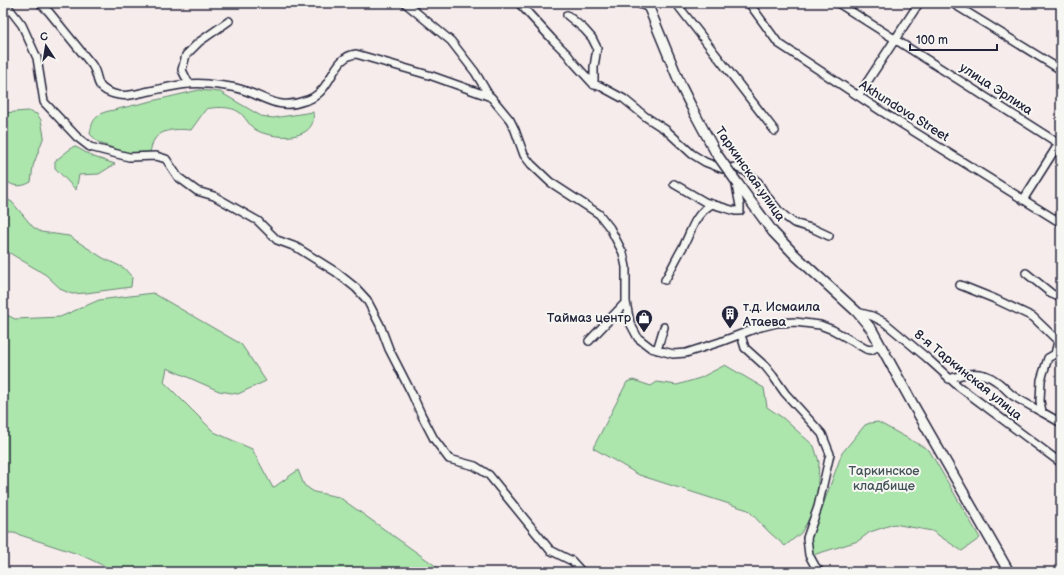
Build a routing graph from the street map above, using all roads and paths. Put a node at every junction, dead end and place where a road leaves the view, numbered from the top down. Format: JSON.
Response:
{"nodes":[{"id":1,"x":5,"y":3,"type":"edge"},
{"id":2,"x":40,"y":3,"type":"edge"},
{"id":3,"x":405,"y":3,"type":"edge"},
{"id":4,"x":519,"y":3,"type":"edge"},
{"id":5,"x":636,"y":3,"type":"edge"},
{"id":6,"x":676,"y":3,"type":"edge"},
{"id":7,"x":749,"y":3,"type":"edge"},
{"id":8,"x":838,"y":3,"type":"edge"},
{"id":9,"x":919,"y":3,"type":"edge"},
{"id":10,"x":952,"y":3,"type":"edge"},
{"id":11,"x":648,"y":6,"type":"edge"},
{"id":12,"x":567,"y":15,"type":"dead end"},
{"id":13,"x":229,"y":21,"type":"dead end"},
{"id":14,"x":895,"y":39,"type":"junction"},
{"id":15,"x":1061,"y":70,"type":"edge"},
{"id":16,"x":189,"y":84,"type":"junction"},
{"id":17,"x":594,"y":84,"type":"junction"},
{"id":18,"x":858,"y":96,"type":"junction"},
{"id":19,"x":490,"y":97,"type":"junction"},
{"id":20,"x":775,"y":131,"type":"dead end"},
{"id":21,"x":1060,"y":143,"type":"edge"},
{"id":22,"x":674,"y":184,"type":"dead end"},
{"id":23,"x":738,"y":184,"type":"junction"},
{"id":24,"x":1023,"y":200,"type":"junction"},
{"id":25,"x":712,"y":204,"type":"junction"},
{"id":26,"x":1061,"y":224,"type":"edge"},
{"id":27,"x":828,"y":236,"type":"dead end"},
{"id":28,"x":1026,"y":273,"type":"dead end"},
{"id":29,"x":665,"y":280,"type":"dead end"},
{"id":30,"x":960,"y":285,"type":"dead end"},
{"id":31,"x":1061,"y":298,"type":"edge"},
{"id":32,"x":626,"y":302,"type":"junction"},
{"id":33,"x":857,"y":312,"type":"junction"},
{"id":34,"x":664,"y":327,"type":"dead end"},
{"id":35,"x":741,"y":335,"type":"junction"},
{"id":36,"x":878,"y":340,"type":"junction"},
{"id":37,"x":589,"y":341,"type":"dead end"},
{"id":38,"x":657,"y":350,"type":"junction"},
{"id":39,"x":949,"y":378,"type":"junction"},
{"id":40,"x":1042,"y":412,"type":"junction"},
{"id":41,"x":1061,"y":423,"type":"edge"},
{"id":42,"x":1061,"y":463,"type":"edge"},
{"id":43,"x":582,"y":572,"type":"edge"},
{"id":44,"x":820,"y":572,"type":"edge"},
{"id":45,"x":1009,"y":572,"type":"edge"}],
"edges":[{"from":1,"to":43,"type":"street"},
{"from":2,"to":16,"type":"street"},
{"from":3,"to":19,"type":"street"},
{"from":4,"to":17,"type":"street"},
{"from":5,"to":11,"type":"street"},
{"from":6,"to":20,"type":"street"},
{"from":7,"to":18,"type":"street","name":"Akhundova Street"},
{"from":8,"to":14,"type":"street","name":"улица Эрлиха"},
{"from":9,"to":14,"type":"street"},
{"from":10,"to":15,"type":"street"},
{"from":11,"to":23,"type":"street","name":"Таркинская улица","bridge":true},
{"from":12,"to":17,"type":"street"},
{"from":13,"to":16,"type":"street"},
{"from":14,"to":18,"type":"street"},
{"from":14,"to":21,"type":"street","name":"улица Эрлиха"},
{"from":16,"to":19,"type":"street"},
{"from":17,"to":27,"type":"street"},
{"from":18,"to":24,"type":"street","name":"Akhundova Street"},
{"from":19,"to":32,"type":"street"},
{"from":21,"to":24,"type":"street"},
{"from":22,"to":25,"type":"street"},
{"from":23,"to":25,"type":"street"},
{"from":23,"to":33,"type":"street","name":"Таркинская улица"},
{"from":24,"to":26,"type":"street","name":"Akhundova Street"},
{"from":25,"to":29,"type":"street"},
{"from":28,"to":31,"type":"street"},
{"from":30,"to":40,"type":"street"},
{"from":32,"to":37,"type":"street"},
{"from":32,"to":38,"type":"street"},
{"from":33,"to":36,"type":"street","name":"Таркинская улица"},
{"from":33,"to":39,"type":"street","name":"8-я Таркинская улица"},
{"from":34,"to":38,"type":"street"},
{"from":35,"to":36,"type":"street"},
{"from":35,"to":38,"type":"street"},
{"from":35,"to":44,"type":"street"},
{"from":36,"to":45,"type":"street","name":"Таркинская улица"},
{"from":39,"to":40,"type":"street"},
{"from":39,"to":42,"type":"street","name":"8-я Таркинская улица"},
{"from":40,"to":41,"type":"street"}]}
